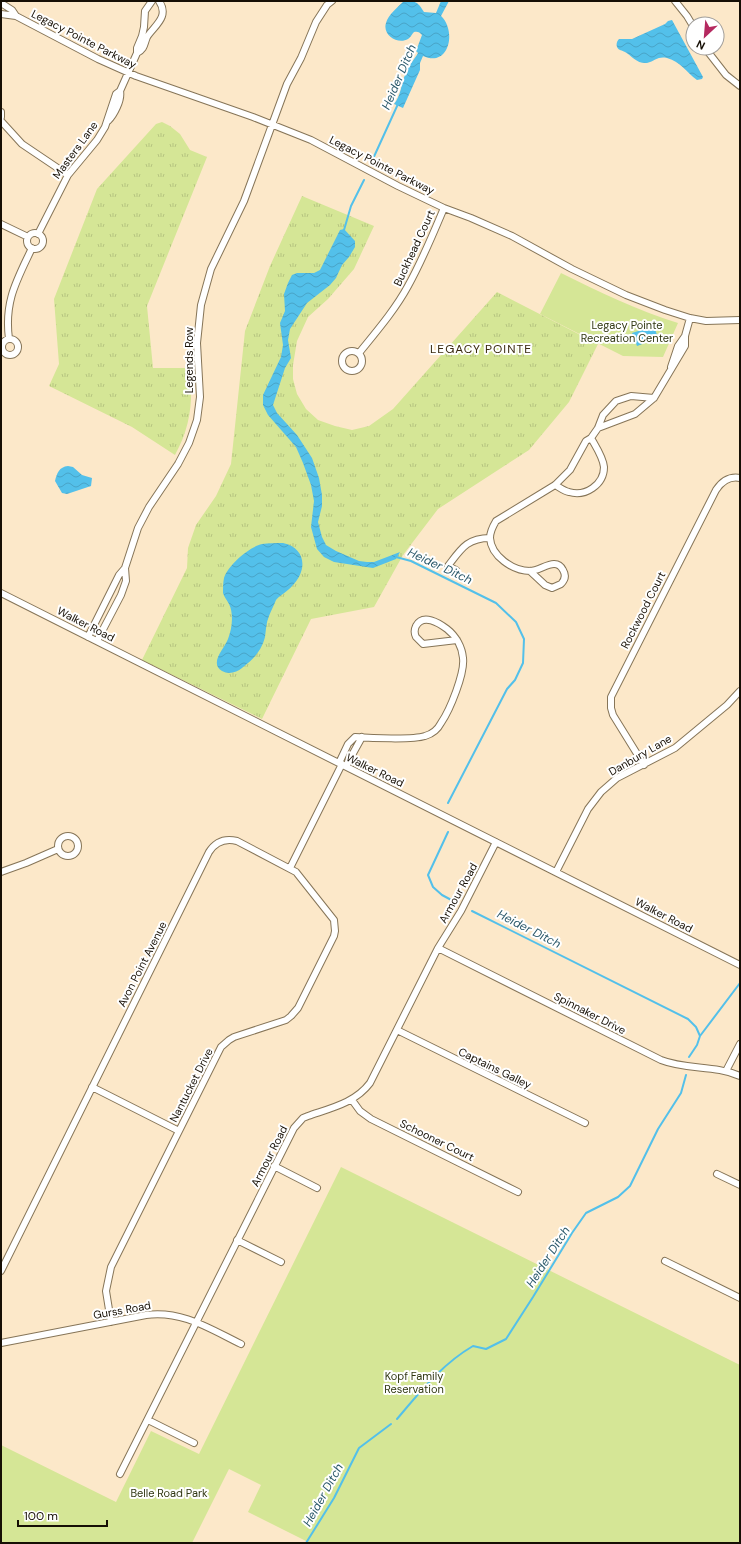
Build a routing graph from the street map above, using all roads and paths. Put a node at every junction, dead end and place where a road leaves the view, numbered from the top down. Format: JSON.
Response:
{"nodes":[{"id":1,"x":152,"y":1,"type":"edge"},
{"id":2,"x":159,"y":1,"type":"edge"},
{"id":3,"x":332,"y":1,"type":"edge"},
{"id":4,"x":675,"y":1,"type":"edge"},
{"id":5,"x":1,"y":3,"type":"edge"},
{"id":6,"x":1,"y":14,"type":"edge"},
{"id":7,"x":16,"y":16,"type":"junction"},
{"id":8,"x":687,"y":16,"type":"edge"},
{"id":9,"x":144,"y":37,"type":"junction"},
{"id":10,"x":711,"y":56,"type":"edge"},
{"id":11,"x":128,"y":73,"type":"junction"},
{"id":12,"x":740,"y":86,"type":"edge"},
{"id":13,"x":1,"y":112,"type":"edge"},
{"id":14,"x":1,"y":117,"type":"edge"},
{"id":15,"x":1,"y":121,"type":"edge"},
{"id":16,"x":272,"y":125,"type":"junction"},
{"id":17,"x":68,"y":175,"type":"junction"},
{"id":18,"x":444,"y":208,"type":"junction"},
{"id":19,"x":1,"y":224,"type":"edge"},
{"id":20,"x":38,"y":234,"type":"junction"},
{"id":21,"x":28,"y":237,"type":"junction"},
{"id":22,"x":32,"y":248,"type":"junction"},
{"id":23,"x":690,"y":318,"type":"junction"},
{"id":24,"x":740,"y":320,"type":"edge"},
{"id":25,"x":9,"y":339,"type":"dead end"},
{"id":26,"x":359,"y":353,"type":"dead end"},
{"id":27,"x":654,"y":398,"type":"junction"},
{"id":28,"x":598,"y":428,"type":"junction"},
{"id":29,"x":591,"y":438,"type":"junction"},
{"id":30,"x":740,"y":478,"type":"edge"},
{"id":31,"x":555,"y":485,"type":"junction"},
{"id":32,"x":490,"y":538,"type":"junction"},
{"id":33,"x":125,"y":568,"type":"junction"},
{"id":34,"x":456,"y":570,"type":"dead end"},
{"id":35,"x":530,"y":571,"type":"junction"},
{"id":36,"x":1,"y":593,"type":"edge"},
{"id":37,"x":88,"y":637,"type":"junction"},
{"id":38,"x":457,"y":640,"type":"junction"},
{"id":39,"x":97,"y":641,"type":"junction"},
{"id":40,"x":740,"y":691,"type":"edge"},
{"id":41,"x":342,"y":764,"type":"junction"},
{"id":42,"x":644,"y":765,"type":"junction"},
{"id":43,"x":496,"y":842,"type":"junction"},
{"id":44,"x":58,"y":849,"type":"dead end"},
{"id":45,"x":290,"y":868,"type":"junction"},
{"id":46,"x":1,"y":872,"type":"edge"},
{"id":47,"x":556,"y":872,"type":"junction"},
{"id":48,"x":438,"y":948,"type":"junction"},
{"id":49,"x":740,"y":965,"type":"edge"},
{"id":50,"x":397,"y":1030,"type":"junction"},
{"id":51,"x":740,"y":1044,"type":"edge"},
{"id":52,"x":726,"y":1071,"type":"junction"},
{"id":53,"x":740,"y":1076,"type":"edge"},
{"id":54,"x":92,"y":1087,"type":"junction"},
{"id":55,"x":352,"y":1100,"type":"junction"},
{"id":56,"x":585,"y":1123,"type":"dead end"},
{"id":57,"x":179,"y":1131,"type":"junction"},
{"id":58,"x":274,"y":1166,"type":"junction"},
{"id":59,"x":717,"y":1174,"type":"dead end"},
{"id":60,"x":740,"y":1185,"type":"edge"},
{"id":61,"x":317,"y":1188,"type":"dead end"},
{"id":62,"x":518,"y":1192,"type":"dead end"},
{"id":63,"x":237,"y":1240,"type":"junction"},
{"id":64,"x":665,"y":1261,"type":"dead end"},
{"id":65,"x":281,"y":1262,"type":"dead end"},
{"id":66,"x":1,"y":1271,"type":"edge"},
{"id":67,"x":740,"y":1298,"type":"edge"},
{"id":68,"x":111,"y":1322,"type":"junction"},
{"id":69,"x":196,"y":1322,"type":"junction"},
{"id":70,"x":1,"y":1343,"type":"edge"},
{"id":71,"x":241,"y":1344,"type":"dead end"},
{"id":72,"x":148,"y":1420,"type":"junction"},
{"id":73,"x":194,"y":1443,"type":"dead end"},
{"id":74,"x":120,"y":1474,"type":"dead end"}],
"edges":[{"from":1,"to":9,"type":"street"},
{"from":2,"to":9,"type":"street"},
{"from":3,"to":16,"type":"street","name":"Legends Row"},
{"from":4,"to":8,"type":"street"},
{"from":5,"to":7,"type":"street","name":"Legacy Pointe Parkway"},
{"from":6,"to":7,"type":"street","name":"Legacy Pointe Parkway"},
{"from":7,"to":11,"type":"street","name":"Legacy Pointe Parkway"},
{"from":9,"to":11,"type":"street","name":"Masters Lane"},
{"from":10,"to":12,"type":"street"},
{"from":11,"to":16,"type":"street","name":"Legacy Pointe Parkway"},
{"from":11,"to":17,"type":"street","name":"Masters Lane"},
{"from":13,"to":14,"type":"street"},
{"from":15,"to":17,"type":"street"},
{"from":16,"to":18,"type":"street","name":"Legacy Pointe Parkway"},
{"from":16,"to":33,"type":"street","name":"Legends Row"},
{"from":17,"to":20,"type":"street","name":"Masters Lane"},
{"from":18,"to":23,"type":"street","name":"Legacy Pointe Parkway"},
{"from":18,"to":26,"type":"street","name":"Buckhead Court"},
{"from":19,"to":21,"type":"street"},
{"from":20,"to":21,"type":"street"},
{"from":20,"to":22,"type":"street"},
{"from":21,"to":22,"type":"street"},
{"from":22,"to":25,"type":"street"},
{"from":23,"to":24,"type":"street","name":"Legacy Pointe Parkway"},
{"from":23,"to":27,"type":"street"},
{"from":27,"to":28,"type":"street"},
{"from":27,"to":28,"type":"street"},
{"from":28,"to":29,"type":"street"},
{"from":29,"to":31,"type":"street"},
{"from":29,"to":31,"type":"street"},
{"from":30,"to":42,"type":"street","name":"Rockwood Court"},
{"from":31,"to":32,"type":"street"},
{"from":32,"to":34,"type":"street"},
{"from":32,"to":35,"type":"street"},
{"from":33,"to":37,"type":"street","name":"Legends Row"},
{"from":33,"to":39,"type":"street","name":"Legends Row"},
{"from":35,"to":35,"type":"street"},
{"from":36,"to":37,"type":"street","name":"Walker Road"},
{"from":37,"to":39,"type":"street","name":"Walker Road"},
{"from":38,"to":38,"type":"street"},
{"from":38,"to":41,"type":"street"},
{"from":39,"to":41,"type":"street","name":"Walker Road"},
{"from":40,"to":42,"type":"street","name":"Danbury Lane"},
{"from":41,"to":43,"type":"street","name":"Walker Road"},
{"from":41,"to":45,"type":"street"},
{"from":42,"to":47,"type":"street","name":"Danbury Lane"},
{"from":43,"to":47,"type":"street","name":"Walker Road"},
{"from":43,"to":48,"type":"street","name":"Armour Road"},
{"from":44,"to":46,"type":"street"},
{"from":45,"to":54,"type":"street","name":"Avon Point Avenue"},
{"from":45,"to":57,"type":"street","name":"Nantucket Drive"},
{"from":47,"to":49,"type":"street","name":"Walker Road"},
{"from":48,"to":50,"type":"street","name":"Armour Road"},
{"from":48,"to":52,"type":"street","name":"Spinnaker Drive"},
{"from":50,"to":55,"type":"street","name":"Armour Road"},
{"from":50,"to":56,"type":"street","name":"Captains Galley"},
{"from":51,"to":52,"type":"street"},
{"from":52,"to":53,"type":"street","name":"Spinnaker Drive"},
{"from":54,"to":57,"type":"street"},
{"from":54,"to":66,"type":"street","name":"Avon Point Avenue"},
{"from":55,"to":58,"type":"street","name":"Armour Road"},
{"from":55,"to":62,"type":"street","name":"Schooner Court"},
{"from":57,"to":68,"type":"street","name":"Nantucket Drive"},
{"from":58,"to":61,"type":"street"},
{"from":58,"to":63,"type":"street","name":"Armour Road"},
{"from":59,"to":60,"type":"street"},
{"from":63,"to":65,"type":"street"},
{"from":63,"to":69,"type":"street","name":"Armour Road"},
{"from":64,"to":67,"type":"street"},
{"from":68,"to":69,"type":"street","name":"Gurss Road"},
{"from":68,"to":70,"type":"street","name":"Gurss Road"},
{"from":69,"to":71,"type":"street","name":"Gurss Road"},
{"from":69,"to":72,"type":"street","name":"Armour Road"},
{"from":72,"to":73,"type":"street"},
{"from":72,"to":74,"type":"street","name":"Armour Road"}]}
